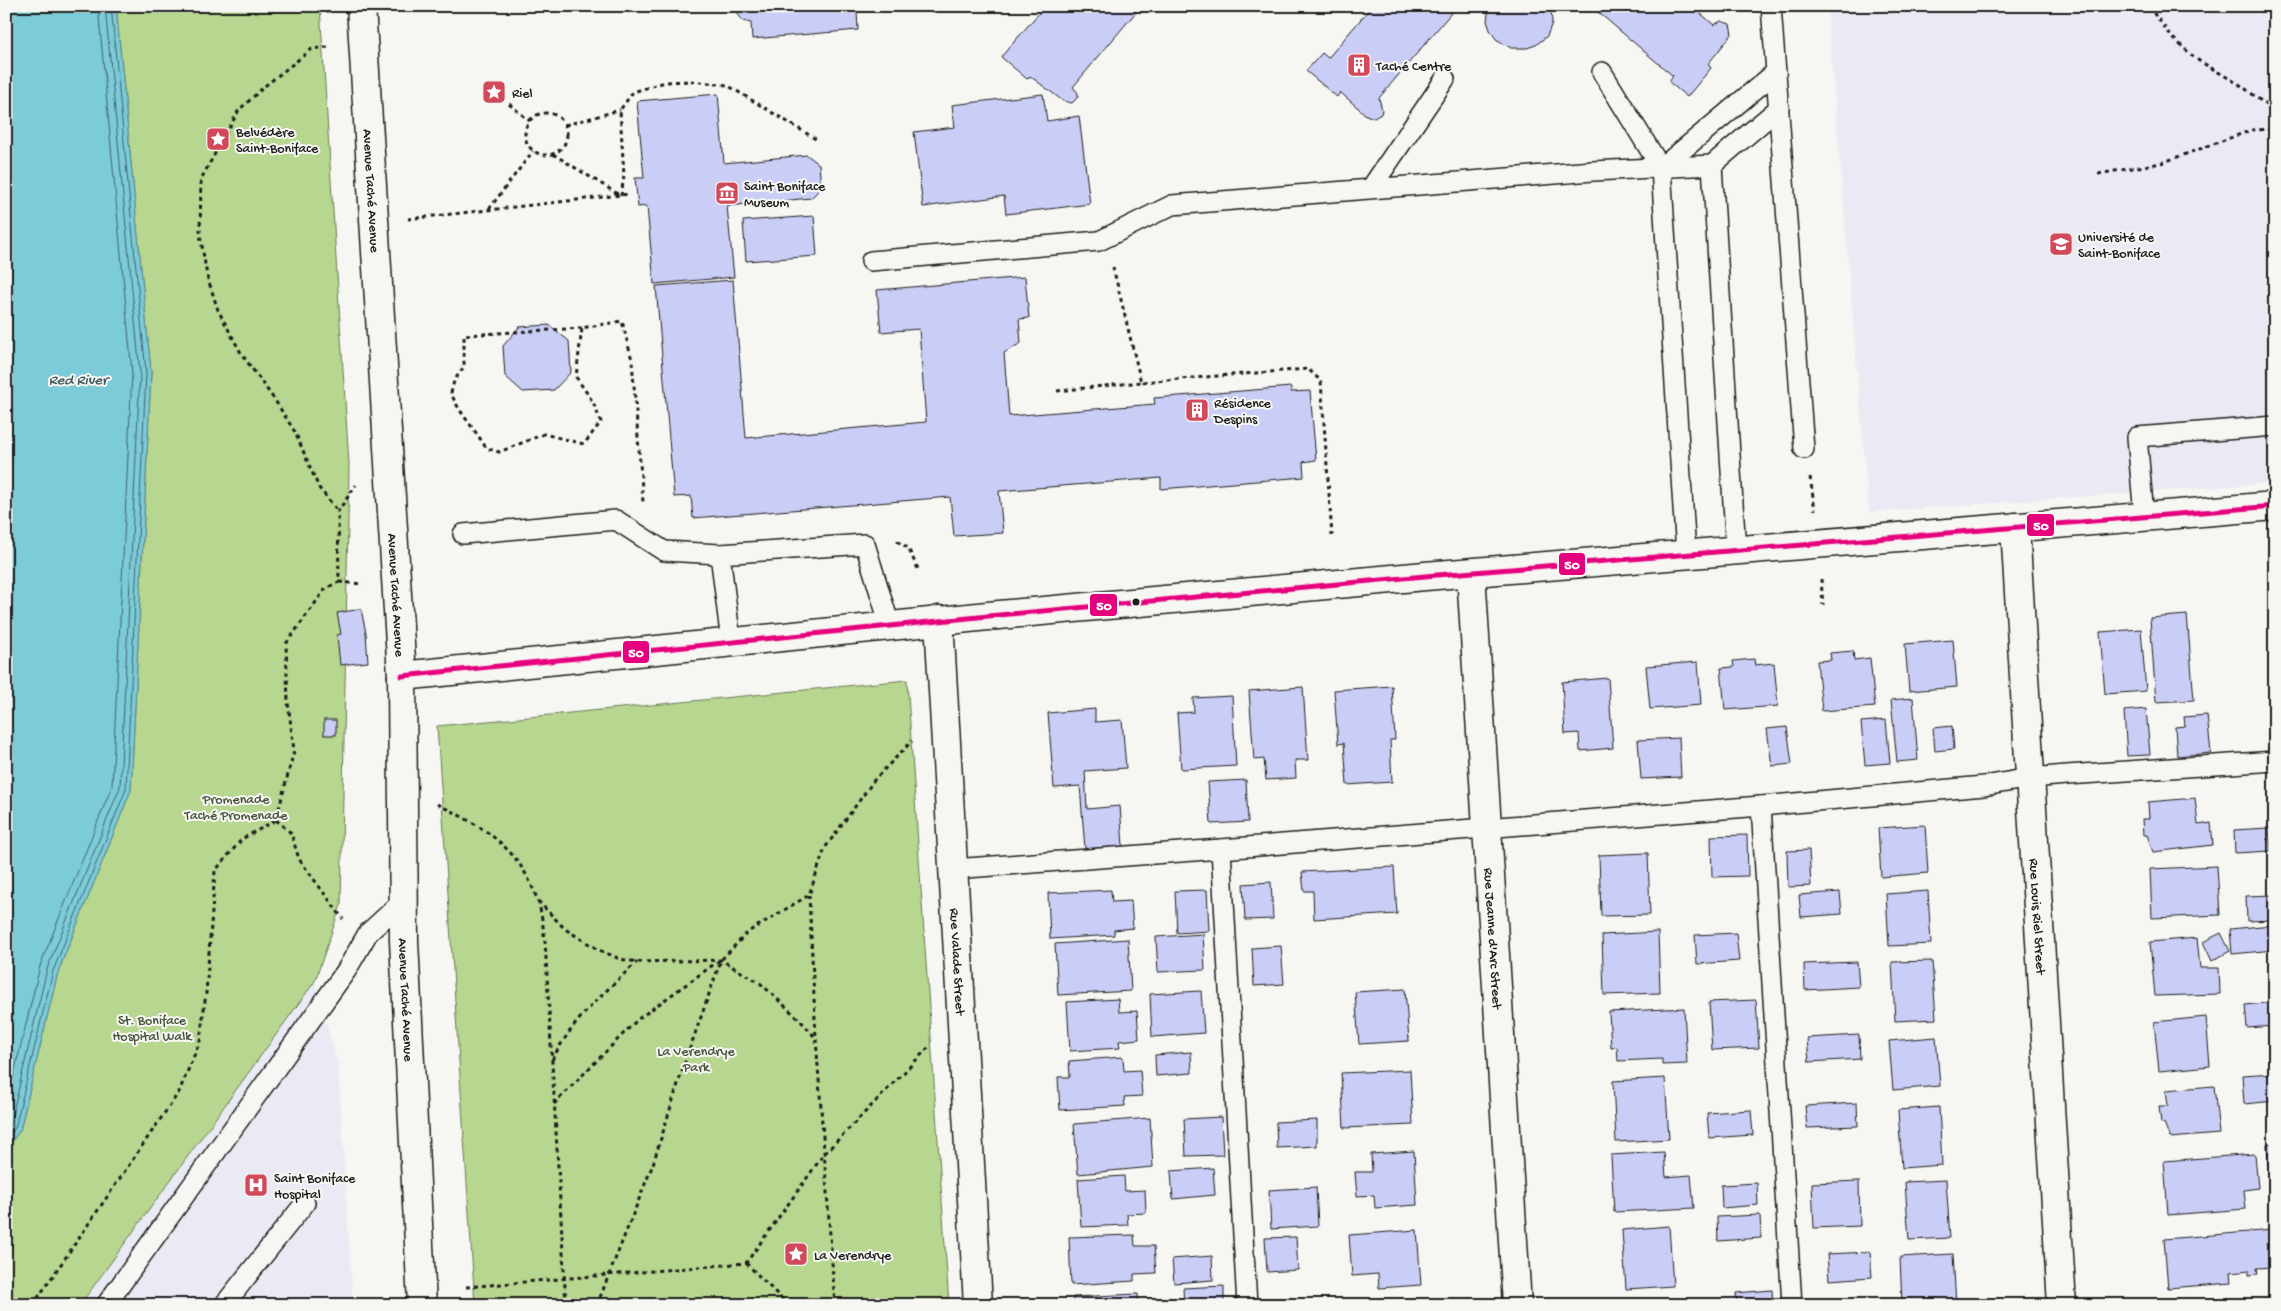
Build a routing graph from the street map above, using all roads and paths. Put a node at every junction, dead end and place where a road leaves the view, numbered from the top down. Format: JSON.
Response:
{"nodes":[{"id":1,"x":361,"y":6,"type":"edge"},
{"id":2,"x":1771,"y":6,"type":"edge"},
{"id":3,"x":2150,"y":6,"type":"edge"},
{"id":4,"x":328,"y":47,"type":"dead end"},
{"id":5,"x":1602,"y":72,"type":"dead end"},
{"id":6,"x":1776,"y":72,"type":"junction"},
{"id":7,"x":1445,"y":79,"type":"dead end"},
{"id":8,"x":509,"y":104,"type":"dead end"},
{"id":9,"x":1779,"y":108,"type":"junction"},
{"id":10,"x":620,"y":110,"type":"junction"},
{"id":11,"x":2275,"y":112,"type":"edge"},
{"id":12,"x":530,"y":121,"type":"junction"},
{"id":13,"x":565,"y":125,"type":"junction"},
{"id":14,"x":2275,"y":129,"type":"edge"},
{"id":15,"x":818,"y":141,"type":"dead end"},
{"id":16,"x":533,"y":151,"type":"junction"},
{"id":17,"x":553,"y":154,"type":"junction"},
{"id":18,"x":1712,"y":165,"type":"junction"},
{"id":19,"x":1661,"y":168,"type":"junction"},
{"id":20,"x":2098,"y":174,"type":"dead end"},
{"id":21,"x":1371,"y":188,"type":"junction"},
{"id":22,"x":630,"y":194,"type":"dead end"},
{"id":23,"x":621,"y":196,"type":"junction"},
{"id":24,"x":488,"y":210,"type":"junction"},
{"id":25,"x":400,"y":220,"type":"dead end"},
{"id":26,"x":1106,"y":238,"type":"junction"},
{"id":27,"x":871,"y":262,"type":"dead end"},
{"id":28,"x":582,"y":328,"type":"junction"},
{"id":29,"x":1140,"y":382,"type":"junction"},
{"id":30,"x":1057,"y":390,"type":"dead end"},
{"id":31,"x":2275,"y":426,"type":"edge"},
{"id":32,"x":1804,"y":449,"type":"dead end"},
{"id":33,"x":389,"y":479,"type":"junction"},
{"id":34,"x":643,"y":505,"type":"dead end"},
{"id":35,"x":2275,"y":506,"type":"edge"},
{"id":36,"x":338,"y":511,"type":"junction"},
{"id":37,"x":2144,"y":516,"type":"junction"},
{"id":38,"x":2016,"y":527,"type":"junction"},
{"id":39,"x":463,"y":534,"type":"dead end"},
{"id":40,"x":1332,"y":536,"type":"dead end"},
{"id":41,"x":893,"y":539,"type":"dead end"},
{"id":42,"x":1736,"y":551,"type":"junction"},
{"id":43,"x":720,"y":554,"type":"junction"},
{"id":44,"x":1686,"y":554,"type":"junction"},
{"id":45,"x":920,"y":571,"type":"dead end"},
{"id":46,"x":1471,"y":573,"type":"junction"},
{"id":47,"x":939,"y":620,"type":"junction"},
{"id":48,"x":890,"y":626,"type":"junction"},
{"id":49,"x":731,"y":642,"type":"junction"},
{"id":50,"x":402,"y":676,"type":"junction"},
{"id":51,"x":914,"y":739,"type":"dead end"},
{"id":52,"x":2275,"y":761,"type":"edge"},
{"id":53,"x":2030,"y":778,"type":"junction"},
{"id":54,"x":436,"y":804,"type":"dead end"},
{"id":55,"x":1761,"y":806,"type":"junction"},
{"id":56,"x":276,"y":820,"type":"junction"},
{"id":57,"x":1488,"y":828,"type":"junction"},
{"id":58,"x":1221,"y":850,"type":"junction"},
{"id":59,"x":953,"y":869,"type":"junction"},
{"id":60,"x":808,"y":895,"type":"junction"},
{"id":61,"x":404,"y":900,"type":"junction"},
{"id":62,"x":538,"y":901,"type":"junction"},
{"id":63,"x":368,"y":933,"type":"junction"},
{"id":64,"x":721,"y":960,"type":"junction"},
{"id":65,"x":637,"y":962,"type":"junction"},
{"id":66,"x":961,"y":1015,"type":"junction"},
{"id":67,"x":816,"y":1038,"type":"junction"},
{"id":68,"x":552,"y":1060,"type":"junction"},
{"id":69,"x":554,"y":1104,"type":"junction"},
{"id":70,"x":824,"y":1154,"type":"junction"},
{"id":71,"x":305,"y":1202,"type":"dead end"},
{"id":72,"x":746,"y":1263,"type":"junction"},
{"id":73,"x":610,"y":1275,"type":"junction"},
{"id":74,"x":564,"y":1279,"type":"junction"},
{"id":75,"x":466,"y":1287,"type":"dead end"},
{"id":76,"x":33,"y":1305,"type":"edge"},
{"id":77,"x":106,"y":1305,"type":"edge"},
{"id":78,"x":224,"y":1305,"type":"edge"},
{"id":79,"x":422,"y":1305,"type":"edge"},
{"id":80,"x":566,"y":1305,"type":"edge"},
{"id":81,"x":597,"y":1305,"type":"edge"},
{"id":82,"x":788,"y":1305,"type":"edge"},
{"id":83,"x":835,"y":1305,"type":"edge"},
{"id":84,"x":978,"y":1305,"type":"edge"},
{"id":85,"x":1247,"y":1305,"type":"edge"},
{"id":86,"x":1518,"y":1305,"type":"edge"},
{"id":87,"x":1792,"y":1305,"type":"edge"},
{"id":88,"x":2062,"y":1305,"type":"edge"}],
"edges":[{"from":1,"to":33,"type":"street","name":"Avenue Taché Avenue"},
{"from":2,"to":6,"type":"lane"},
{"from":3,"to":11,"type":"path"},
{"from":4,"to":36,"type":"path"},
{"from":5,"to":19,"type":"lane"},
{"from":6,"to":9,"type":"lane"},
{"from":6,"to":19,"type":"lane"},
{"from":7,"to":21,"type":"lane"},
{"from":8,"to":12,"type":"path"},
{"from":9,"to":18,"type":"lane"},
{"from":9,"to":32,"type":"lane"},
{"from":10,"to":13,"type":"path"},
{"from":10,"to":15,"type":"path"},
{"from":10,"to":23,"type":"path"},
{"from":12,"to":13,"type":"path"},
{"from":12,"to":16,"type":"path"},
{"from":13,"to":17,"type":"path"},
{"from":14,"to":20,"type":"path"},
{"from":16,"to":17,"type":"path"},
{"from":16,"to":24,"type":"path"},
{"from":17,"to":23,"type":"path"},
{"from":18,"to":19,"type":"lane"},
{"from":18,"to":42,"type":"lane"},
{"from":19,"to":21,"type":"lane"},
{"from":19,"to":44,"type":"lane"},
{"from":21,"to":26,"type":"lane"},
{"from":22,"to":23,"type":"path"},
{"from":23,"to":24,"type":"path"},
{"from":24,"to":25,"type":"path"},
{"from":26,"to":27,"type":"lane"},
{"from":26,"to":29,"type":"path"},
{"from":28,"to":28,"type":"path"},
{"from":28,"to":34,"type":"path"},
{"from":29,"to":30,"type":"path"},
{"from":29,"to":40,"type":"path"},
{"from":31,"to":37,"type":"lane"},
{"from":33,"to":36,"type":"path"},
{"from":33,"to":50,"type":"street","name":"Avenue Taché Avenue"},
{"from":35,"to":37,"type":"street"},
{"from":36,"to":56,"type":"path"},
{"from":37,"to":38,"type":"street"},
{"from":38,"to":42,"type":"street"},
{"from":38,"to":53,"type":"street","name":"Rue Louis Riel Street"},
{"from":39,"to":43,"type":"lane"},
{"from":41,"to":45,"type":"path"},
{"from":42,"to":44,"type":"street"},
{"from":43,"to":48,"type":"lane"},
{"from":43,"to":49,"type":"lane"},
{"from":44,"to":46,"type":"street"},
{"from":46,"to":47,"type":"street"},
{"from":46,"to":57,"type":"street","name":"Rue Jeanne d'Arc Street"},
{"from":47,"to":48,"type":"street"},
{"from":47,"to":59,"type":"street","name":"Rue Valade Street"},
{"from":48,"to":49,"type":"street"},
{"from":49,"to":50,"type":"street"},
{"from":50,"to":61,"type":"street","name":"Avenue Taché Avenue"},
{"from":51,"to":60,"type":"path"},
{"from":52,"to":53,"type":"lane"},
{"from":53,"to":55,"type":"lane"},
{"from":53,"to":88,"type":"street","name":"Rue Louis Riel Street"},
{"from":54,"to":62,"type":"path"},
{"from":55,"to":57,"type":"lane"},
{"from":55,"to":87,"type":"lane"},
{"from":56,"to":63,"type":"path"},
{"from":56,"to":76,"type":"path"},
{"from":57,"to":58,"type":"lane"},
{"from":57,"to":86,"type":"street","name":"Rue Jeanne d'Arc Street"},
{"from":58,"to":59,"type":"lane"},
{"from":58,"to":85,"type":"lane"},
{"from":59,"to":66,"type":"street","name":"Rue Valade Street"},
{"from":60,"to":64,"type":"path"},
{"from":60,"to":67,"type":"path"},
{"from":61,"to":63,"type":"lane"},
{"from":61,"to":79,"type":"street","name":"Avenue Taché Avenue"},
{"from":62,"to":65,"type":"path"},
{"from":62,"to":68,"type":"path"},
{"from":63,"to":77,"type":"lane"},
{"from":64,"to":65,"type":"path"},
{"from":64,"to":67,"type":"path"},
{"from":64,"to":69,"type":"path"},
{"from":64,"to":73,"type":"path"},
{"from":65,"to":68,"type":"path"},
{"from":66,"to":70,"type":"path"},
{"from":66,"to":84,"type":"street","name":"Rue Valade Street"},
{"from":67,"to":70,"type":"path"},
{"from":68,"to":69,"type":"path"},
{"from":69,"to":74,"type":"path"},
{"from":70,"to":72,"type":"path"},
{"from":70,"to":83,"type":"path"},
{"from":71,"to":78,"type":"lane"},
{"from":72,"to":73,"type":"path"},
{"from":72,"to":82,"type":"path"},
{"from":73,"to":74,"type":"path"},
{"from":73,"to":81,"type":"path"},
{"from":74,"to":75,"type":"path"},
{"from":74,"to":80,"type":"path"}]}
